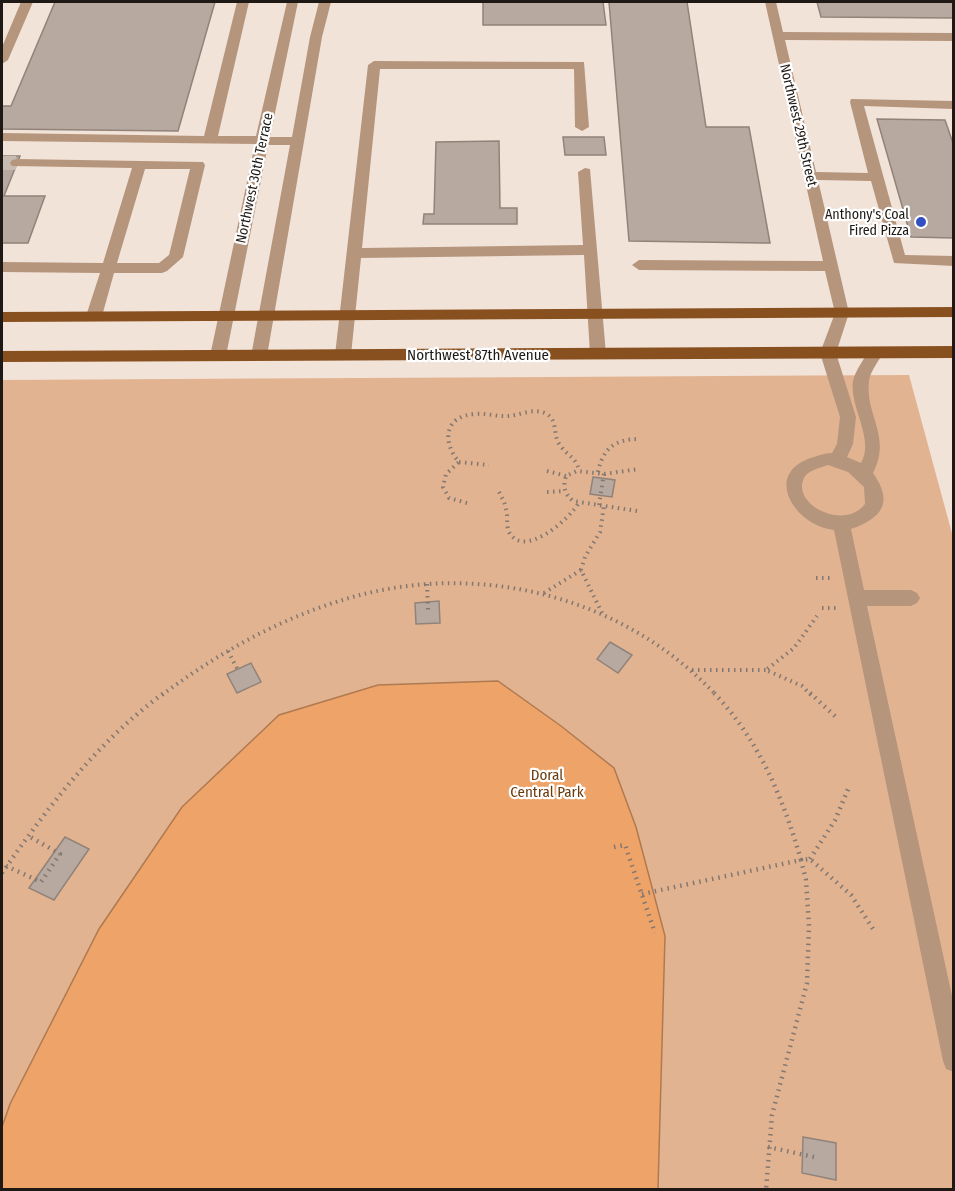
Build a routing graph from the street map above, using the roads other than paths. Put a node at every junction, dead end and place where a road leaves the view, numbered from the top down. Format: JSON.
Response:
{"nodes":[{"id":1,"x":27,"y":2,"type":"edge"},
{"id":2,"x":243,"y":2,"type":"edge"},
{"id":3,"x":293,"y":2,"type":"edge"},
{"id":4,"x":325,"y":2,"type":"edge"},
{"id":5,"x":770,"y":2,"type":"edge"},
{"id":6,"x":778,"y":36,"type":"junction"},
{"id":7,"x":954,"y":37,"type":"edge"},
{"id":8,"x":2,"y":60,"type":"edge"},
{"id":9,"x":954,"y":105,"type":"edge"},
{"id":10,"x":582,"y":127,"type":"dead end"},
{"id":11,"x":2,"y":137,"type":"edge"},
{"id":12,"x":210,"y":140,"type":"junction"},
{"id":13,"x":262,"y":141,"type":"junction"},
{"id":14,"x":297,"y":141,"type":"junction"},
{"id":15,"x":17,"y":163,"type":"tunnel mouth"},
{"id":16,"x":140,"y":164,"type":"junction"},
{"id":17,"x":585,"y":172,"type":"dead end"},
{"id":18,"x":810,"y":176,"type":"junction"},
{"id":19,"x":877,"y":177,"type":"junction"},
{"id":20,"x":590,"y":250,"type":"junction"},
{"id":21,"x":354,"y":253,"type":"junction"},
{"id":22,"x":954,"y":261,"type":"edge"},
{"id":23,"x":639,"y":264,"type":"dead end"},
{"id":24,"x":831,"y":266,"type":"junction"},
{"id":25,"x":2,"y":267,"type":"edge"},
{"id":26,"x":108,"y":268,"type":"junction"},
{"id":27,"x":954,"y":312,"type":"edge"},
{"id":28,"x":842,"y":313,"type":"junction"},
{"id":29,"x":595,"y":314,"type":"junction"},
{"id":30,"x":266,"y":315,"type":"junction"},
{"id":31,"x":346,"y":315,"type":"junction"},
{"id":32,"x":94,"y":316,"type":"junction"},
{"id":33,"x":226,"y":316,"type":"junction"},
{"id":34,"x":2,"y":317,"type":"edge"},
{"id":35,"x":876,"y":352,"type":"junction"},
{"id":36,"x":954,"y":352,"type":"edge"},
{"id":37,"x":828,"y":353,"type":"junction"},
{"id":38,"x":598,"y":354,"type":"junction"},
{"id":39,"x":343,"y":355,"type":"junction"},
{"id":40,"x":218,"y":356,"type":"junction"},
{"id":41,"x":259,"y":356,"type":"junction"},
{"id":42,"x":2,"y":357,"type":"edge"},
{"id":43,"x":837,"y":460,"type":"junction"},
{"id":44,"x":864,"y":474,"type":"junction"},
{"id":45,"x":842,"y":523,"type":"junction"},
{"id":46,"x":911,"y":598,"type":"dead end"},
{"id":47,"x":850,"y":603,"type":"junction"},
{"id":48,"x":954,"y":1061,"type":"edge"}],
"edges":[{"from":1,"to":8,"type":"street"},
{"from":2,"to":12,"type":"street"},
{"from":3,"to":13,"type":"street","name":"Northwest 30th Terrace"},
{"from":4,"to":14,"type":"street"},
{"from":5,"to":6,"type":"street","name":"Northwest 29th Street"},
{"from":6,"to":7,"type":"street"},
{"from":6,"to":18,"type":"street","name":"Northwest 29th Street"},
{"from":9,"to":19,"type":"street"},
{"from":10,"to":21,"type":"street"},
{"from":11,"to":12,"type":"street"},
{"from":12,"to":13,"type":"street"},
{"from":13,"to":14,"type":"street"},
{"from":13,"to":33,"type":"street","name":"Northwest 30th Terrace"},
{"from":14,"to":30,"type":"street"},
{"from":15,"to":16,"type":"street"},
{"from":16,"to":26,"type":"street"},
{"from":16,"to":26,"type":"street"},
{"from":17,"to":20,"type":"street"},
{"from":18,"to":19,"type":"street"},
{"from":18,"to":24,"type":"street","name":"Northwest 29th Street"},
{"from":19,"to":22,"type":"street"},
{"from":20,"to":21,"type":"street"},
{"from":20,"to":29,"type":"street"},
{"from":21,"to":31,"type":"street"},
{"from":23,"to":24,"type":"street"},
{"from":24,"to":28,"type":"street","name":"Northwest 29th Street"},
{"from":25,"to":26,"type":"street"},
{"from":26,"to":32,"type":"street"},
{"from":27,"to":28,"type":"main road"},
{"from":28,"to":29,"type":"main road"},
{"from":28,"to":37,"type":"street"},
{"from":29,"to":31,"type":"main road"},
{"from":29,"to":38,"type":"street"},
{"from":30,"to":31,"type":"main road"},
{"from":30,"to":33,"type":"main road"},
{"from":30,"to":41,"type":"street"},
{"from":31,"to":39,"type":"street"},
{"from":32,"to":33,"type":"main road"},
{"from":32,"to":34,"type":"main road"},
{"from":33,"to":40,"type":"street","name":"Northwest 30th Terrace"},
{"from":35,"to":36,"type":"main road","name":"Northwest 87th Avenue"},
{"from":35,"to":37,"type":"main road","name":"Northwest 87th Avenue"},
{"from":35,"to":44,"type":"street"},
{"from":37,"to":38,"type":"main road","name":"Northwest 87th Avenue"},
{"from":37,"to":43,"type":"street"},
{"from":38,"to":39,"type":"main road","name":"Northwest 87th Avenue"},
{"from":39,"to":41,"type":"main road","name":"Northwest 87th Avenue"},
{"from":40,"to":41,"type":"main road","name":"Northwest 87th Avenue"},
{"from":40,"to":42,"type":"main road","name":"Northwest 87th Avenue"},
{"from":43,"to":44,"type":"street"},
{"from":43,"to":45,"type":"street"},
{"from":44,"to":45,"type":"street"},
{"from":45,"to":47,"type":"street"},
{"from":46,"to":47,"type":"street"},
{"from":47,"to":48,"type":"street"}]}
